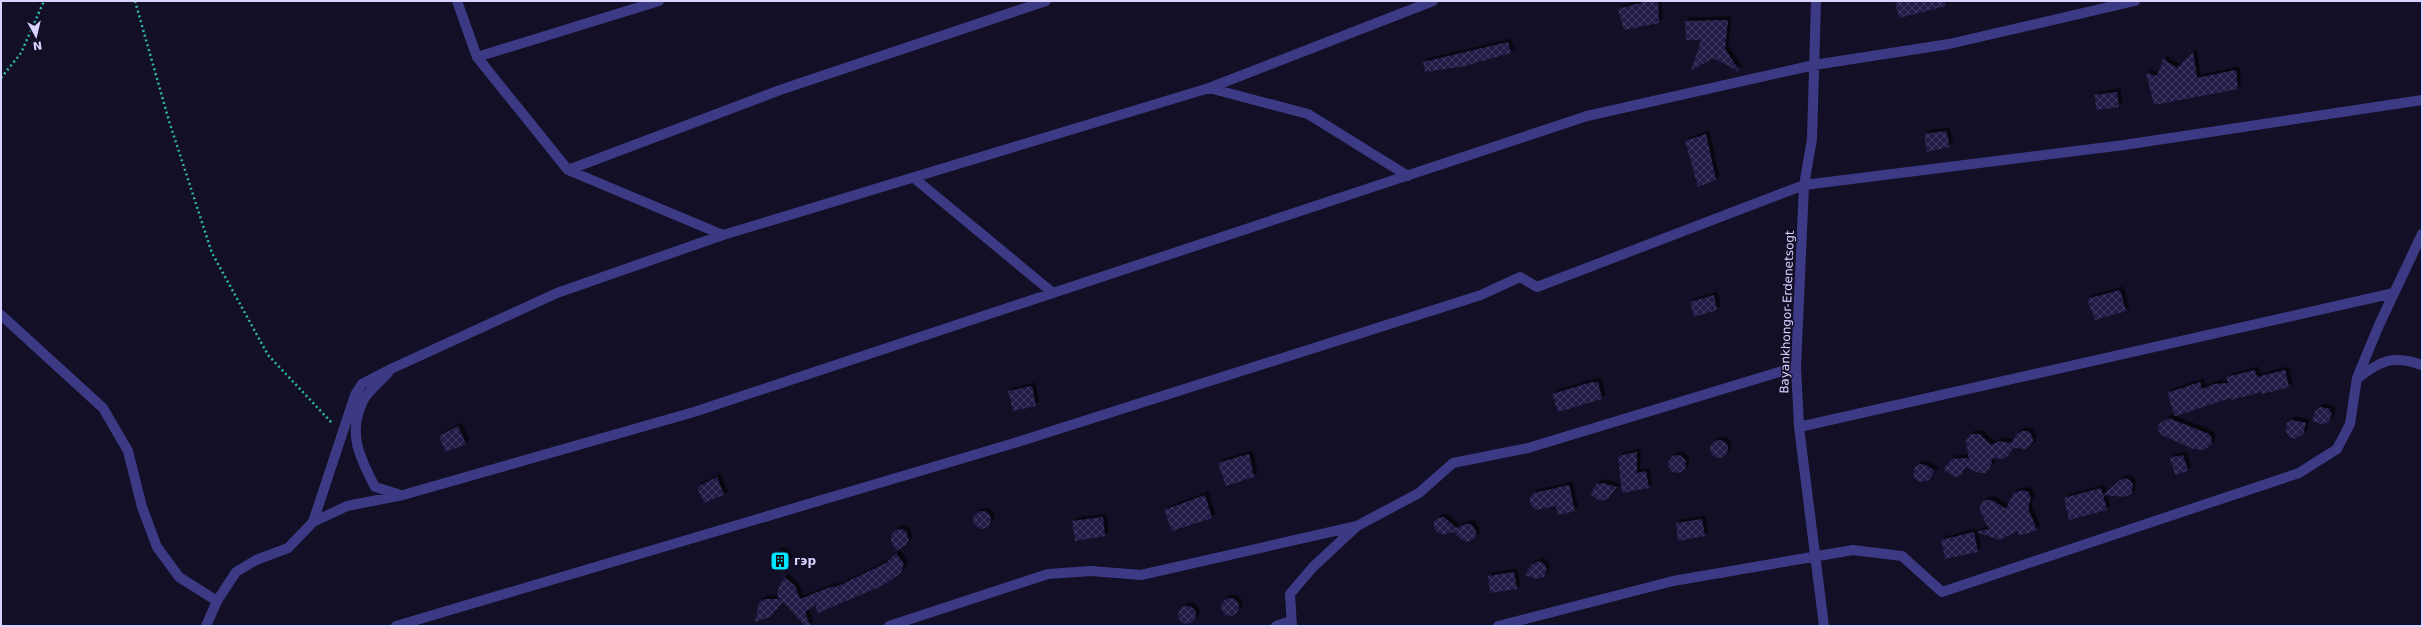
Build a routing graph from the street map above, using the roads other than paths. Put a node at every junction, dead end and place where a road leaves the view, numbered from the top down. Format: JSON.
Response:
{"nodes":[{"id":1,"x":458,"y":1,"type":"edge"},
{"id":2,"x":659,"y":1,"type":"edge"},
{"id":3,"x":1046,"y":1,"type":"edge"},
{"id":4,"x":1433,"y":1,"type":"edge"},
{"id":5,"x":1816,"y":1,"type":"edge"},
{"id":6,"x":2135,"y":1,"type":"edge"},
{"id":7,"x":476,"y":57,"type":"junction"},
{"id":8,"x":1814,"y":64,"type":"junction"},
{"id":9,"x":1210,"y":88,"type":"junction"},
{"id":10,"x":2422,"y":100,"type":"edge"},
{"id":11,"x":568,"y":170,"type":"junction"},
{"id":12,"x":1408,"y":176,"type":"junction"},
{"id":13,"x":914,"y":178,"type":"junction"},
{"id":14,"x":1804,"y":185,"type":"junction"},
{"id":15,"x":2422,"y":234,"type":"edge"},
{"id":16,"x":723,"y":235,"type":"junction"},
{"id":17,"x":1053,"y":293,"type":"junction"},
{"id":18,"x":2394,"y":293,"type":"junction"},
{"id":19,"x":1,"y":315,"type":"edge"},
{"id":20,"x":2422,"y":366,"type":"edge"},
{"id":21,"x":1796,"y":367,"type":"junction"},
{"id":22,"x":393,"y":368,"type":"junction"},
{"id":23,"x":2357,"y":378,"type":"junction"},
{"id":24,"x":1799,"y":427,"type":"junction"},
{"id":25,"x":403,"y":495,"type":"junction"},
{"id":26,"x":313,"y":522,"type":"junction"},
{"id":27,"x":1358,"y":526,"type":"junction"},
{"id":28,"x":1816,"y":555,"type":"junction"},
{"id":29,"x":217,"y":601,"type":"junction"},
{"id":30,"x":1292,"y":623,"type":"edge"},
{"id":31,"x":1824,"y":624,"type":"edge"},
{"id":32,"x":206,"y":626,"type":"edge"},
{"id":33,"x":396,"y":626,"type":"edge"},
{"id":34,"x":889,"y":626,"type":"edge"},
{"id":35,"x":1276,"y":626,"type":"edge"},
{"id":36,"x":1498,"y":626,"type":"edge"}],
"edges":[{"from":1,"to":7,"type":"street"},
{"from":2,"to":7,"type":"street"},
{"from":3,"to":11,"type":"street"},
{"from":4,"to":9,"type":"street"},
{"from":5,"to":8,"type":"street","name":"Bayankhongor-Erdenetsogt"},
{"from":6,"to":8,"type":"street"},
{"from":7,"to":11,"type":"street"},
{"from":8,"to":12,"type":"street"},
{"from":8,"to":14,"type":"street","name":"Bayankhongor-Erdenetsogt"},
{"from":9,"to":12,"type":"street"},
{"from":9,"to":13,"type":"street"},
{"from":10,"to":14,"type":"street"},
{"from":11,"to":16,"type":"street"},
{"from":12,"to":17,"type":"street"},
{"from":13,"to":16,"type":"street"},
{"from":13,"to":17,"type":"street"},
{"from":14,"to":21,"type":"street","name":"Bayankhongor-Erdenetsogt"},
{"from":14,"to":33,"type":"street"},
{"from":15,"to":18,"type":"street"},
{"from":16,"to":22,"type":"street"},
{"from":17,"to":25,"type":"street"},
{"from":18,"to":23,"type":"street"},
{"from":18,"to":24,"type":"street"},
{"from":19,"to":29,"type":"street"},
{"from":20,"to":23,"type":"street"},
{"from":21,"to":24,"type":"street","name":"Bayankhongor-Erdenetsogt"},
{"from":21,"to":27,"type":"street"},
{"from":22,"to":25,"type":"street"},
{"from":22,"to":26,"type":"street"},
{"from":23,"to":28,"type":"street"},
{"from":24,"to":28,"type":"street","name":"Bayankhongor-Erdenetsogt"},
{"from":25,"to":26,"type":"street"},
{"from":26,"to":29,"type":"street"},
{"from":27,"to":30,"type":"street"},
{"from":27,"to":34,"type":"street"},
{"from":28,"to":31,"type":"street","name":"Bayankhongor-Erdenetsogt"},
{"from":28,"to":36,"type":"street"},
{"from":29,"to":32,"type":"street"},
{"from":30,"to":35,"type":"street"}]}
